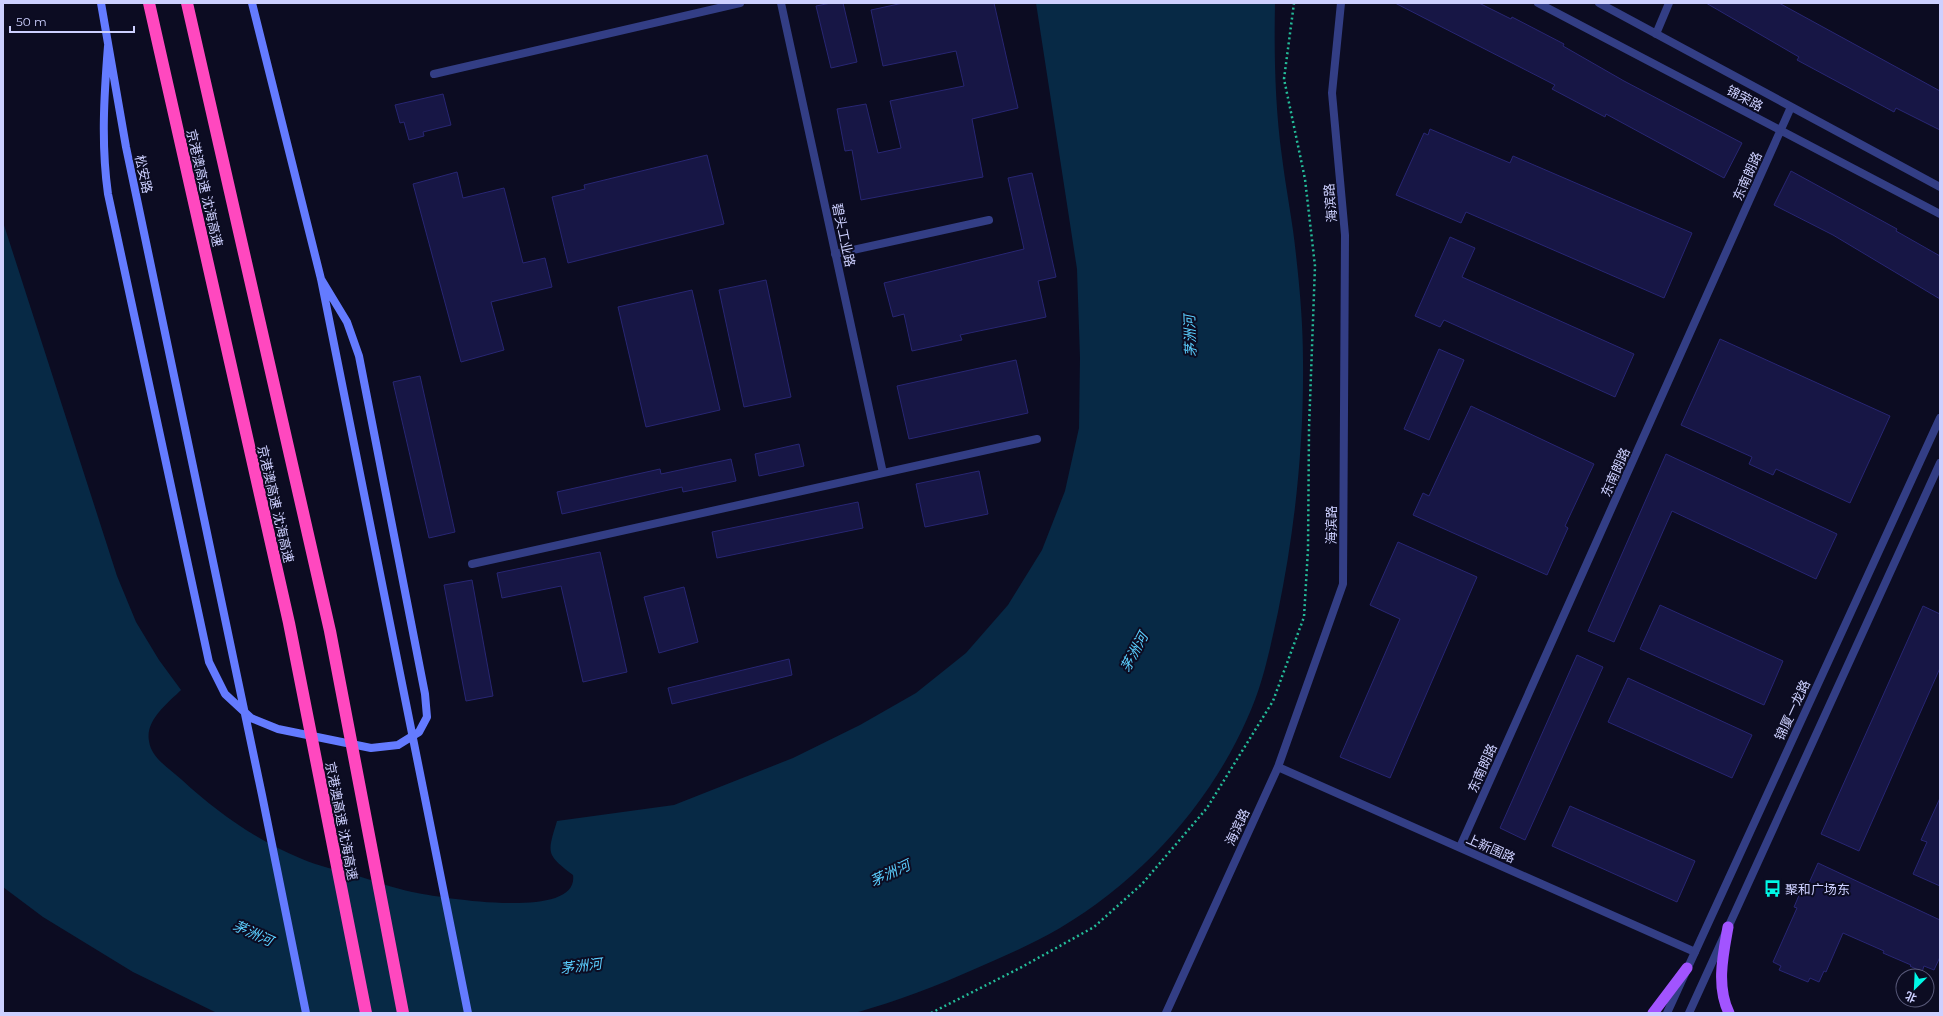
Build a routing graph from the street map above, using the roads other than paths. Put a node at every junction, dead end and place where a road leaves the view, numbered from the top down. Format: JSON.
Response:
{"nodes":[{"id":1,"x":101,"y":3,"type":"edge"},
{"id":2,"x":150,"y":3,"type":"edge"},
{"id":3,"x":188,"y":3,"type":"edge"},
{"id":4,"x":252,"y":3,"type":"edge"},
{"id":5,"x":740,"y":3,"type":"edge"},
{"id":6,"x":781,"y":3,"type":"edge"},
{"id":7,"x":1341,"y":3,"type":"edge"},
{"id":8,"x":1538,"y":3,"type":"edge"},
{"id":9,"x":1599,"y":3,"type":"edge"},
{"id":10,"x":1669,"y":3,"type":"edge"},
{"id":11,"x":1656,"y":34,"type":"junction"},
{"id":12,"x":108,"y":46,"type":"junction"},
{"id":13,"x":434,"y":74,"type":"dead end"},
{"id":14,"x":1791,"y":107,"type":"junction"},
{"id":15,"x":1780,"y":131,"type":"junction"},
{"id":16,"x":1940,"y":187,"type":"edge"},
{"id":17,"x":1940,"y":214,"type":"edge"},
{"id":18,"x":989,"y":220,"type":"dead end"},
{"id":19,"x":835,"y":254,"type":"junction"},
{"id":20,"x":321,"y":279,"type":"junction"},
{"id":21,"x":1940,"y":418,"type":"edge"},
{"id":22,"x":1037,"y":439,"type":"dead end"},
{"id":23,"x":1940,"y":463,"type":"edge"},
{"id":24,"x":883,"y":473,"type":"junction"},
{"id":25,"x":472,"y":564,"type":"dead end"},
{"id":26,"x":1278,"y":767,"type":"junction"},
{"id":27,"x":1460,"y":847,"type":"junction"},
{"id":28,"x":1728,"y":927,"type":"junction"},
{"id":29,"x":1695,"y":952,"type":"junction"},
{"id":30,"x":1687,"y":968,"type":"junction"},
{"id":31,"x":306,"y":1013,"type":"edge"},
{"id":32,"x":366,"y":1013,"type":"edge"},
{"id":33,"x":403,"y":1013,"type":"edge"},
{"id":34,"x":468,"y":1013,"type":"edge"},
{"id":35,"x":1166,"y":1013,"type":"edge"},
{"id":36,"x":1654,"y":1013,"type":"edge"},
{"id":37,"x":1667,"y":1013,"type":"edge"},
{"id":38,"x":1689,"y":1013,"type":"edge"},
{"id":39,"x":1729,"y":1013,"type":"edge"}],
"edges":[{"from":1,"to":12,"type":"main road","name":"松安路"},
{"from":2,"to":32,"type":"highway","name":"京港澳高速 沈海高速"},
{"from":3,"to":33,"type":"highway","name":"京港澳高速 沈海高速"},
{"from":4,"to":20,"type":"main road"},
{"from":5,"to":13,"type":"street"},
{"from":6,"to":19,"type":"street","name":"碧头工业路"},
{"from":7,"to":26,"type":"street","name":"海滨路"},
{"from":8,"to":15,"type":"street","name":"锦荣路"},
{"from":9,"to":11,"type":"street","name":"锦荣路"},
{"from":10,"to":11,"type":"street"},
{"from":11,"to":14,"type":"street","name":"锦荣路"},
{"from":12,"to":20,"type":"main road"},
{"from":12,"to":31,"type":"main road","name":"松安路"},
{"from":14,"to":15,"type":"street","name":"东南朗路"},
{"from":14,"to":16,"type":"street","name":"锦荣路"},
{"from":15,"to":17,"type":"street","name":"锦荣路"},
{"from":15,"to":27,"type":"street","name":"东南朗路"},
{"from":18,"to":19,"type":"street"},
{"from":19,"to":24,"type":"street","name":"碧头工业路"},
{"from":20,"to":34,"type":"main road"},
{"from":21,"to":29,"type":"street","name":"锦厦一龙路"},
{"from":22,"to":24,"type":"street"},
{"from":23,"to":28,"type":"street"},
{"from":24,"to":25,"type":"street"},
{"from":26,"to":27,"type":"street","name":"上新围路"},
{"from":26,"to":35,"type":"street","name":"海滨路"},
{"from":27,"to":29,"type":"street","name":"上新围路"},
{"from":28,"to":38,"type":"street"},
{"from":28,"to":39,"type":"main road"},
{"from":29,"to":30,"type":"street","name":"锦厦一龙路"},
{"from":30,"to":36,"type":"main road"},
{"from":30,"to":37,"type":"street","name":"锦厦一龙路"}]}
